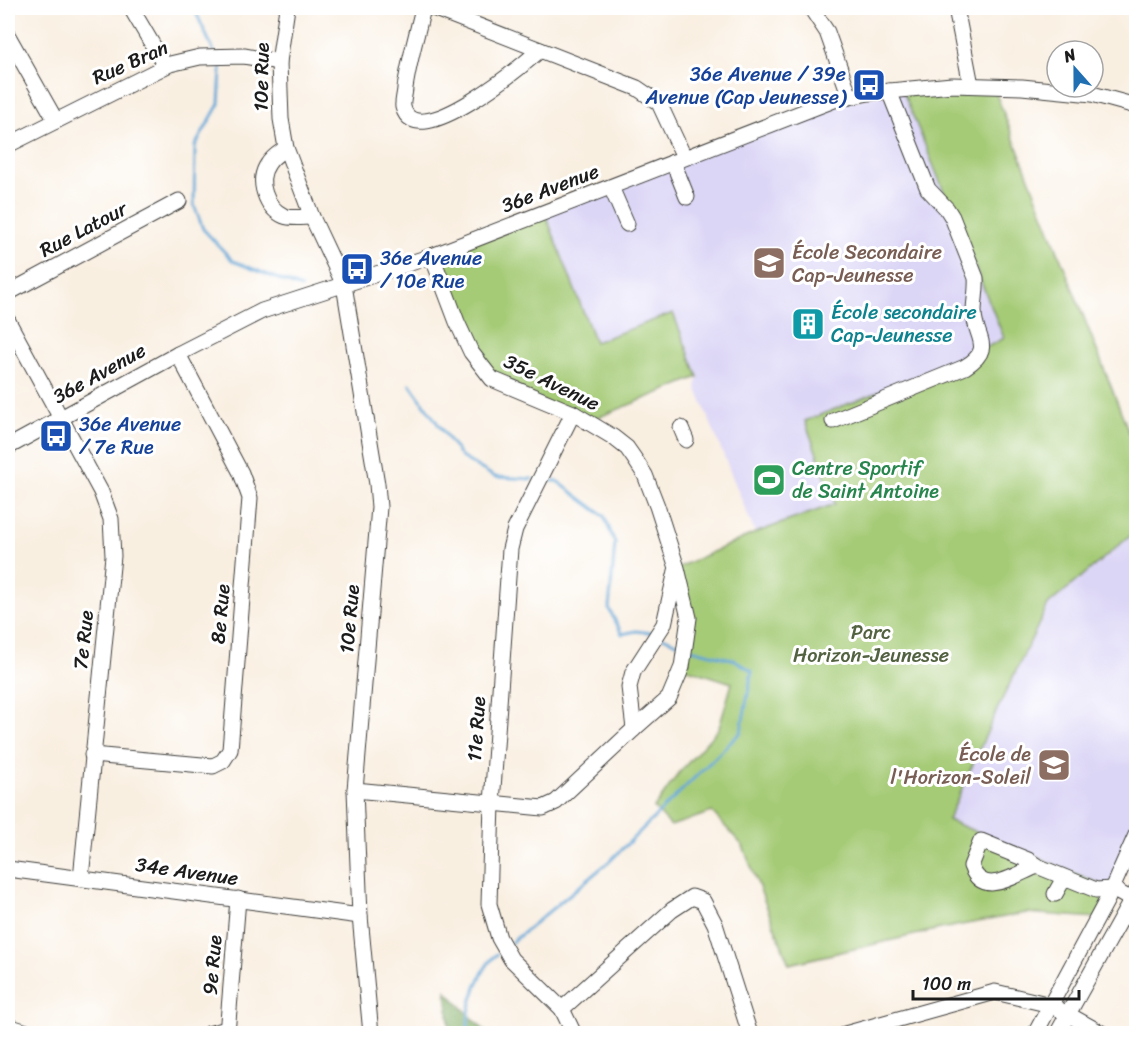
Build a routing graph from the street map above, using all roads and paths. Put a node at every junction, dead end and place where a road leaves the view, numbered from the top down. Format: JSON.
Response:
{"nodes":[{"id":1,"x":131,"y":8,"type":"edge"},
{"id":2,"x":287,"y":8,"type":"edge"},
{"id":3,"x":423,"y":8,"type":"edge"},
{"id":4,"x":433,"y":8,"type":"edge"},
{"id":5,"x":811,"y":8,"type":"edge"},
{"id":6,"x":956,"y":8,"type":"edge"},
{"id":7,"x":8,"y":36,"type":"edge"},
{"id":8,"x":540,"y":50,"type":"junction"},
{"id":9,"x":279,"y":62,"type":"junction"},
{"id":10,"x":165,"y":66,"type":"junction"},
{"id":11,"x":971,"y":86,"type":"junction"},
{"id":12,"x":889,"y":91,"type":"junction"},
{"id":13,"x":850,"y":97,"type":"junction"},
{"id":14,"x":1137,"y":105,"type":"edge"},
{"id":15,"x":56,"y":121,"type":"junction"},
{"id":16,"x":8,"y":145,"type":"edge"},
{"id":17,"x":285,"y":148,"type":"junction"},
{"id":18,"x":678,"y":160,"type":"junction"},
{"id":19,"x":611,"y":187,"type":"junction"},
{"id":20,"x":687,"y":197,"type":"dead end"},
{"id":21,"x":179,"y":201,"type":"dead end"},
{"id":22,"x":312,"y":217,"type":"junction"},
{"id":23,"x":627,"y":224,"type":"dead end"},
{"id":24,"x":432,"y":256,"type":"junction"},
{"id":25,"x":344,"y":285,"type":"junction"},
{"id":26,"x":8,"y":293,"type":"edge"},
{"id":27,"x":8,"y":321,"type":"edge"},
{"id":28,"x":178,"y":354,"type":"junction"},
{"id":29,"x":573,"y":412,"type":"junction"},
{"id":30,"x":60,"y":418,"type":"junction"},
{"id":31,"x":833,"y":421,"type":"dead end"},
{"id":32,"x":8,"y":447,"type":"edge"},
{"id":33,"x":677,"y":568,"type":"junction"},
{"id":34,"x":634,"y":729,"type":"junction"},
{"id":35,"x":92,"y":755,"type":"junction"},
{"id":36,"x":355,"y":790,"type":"junction"},
{"id":37,"x":492,"y":803,"type":"junction"},
{"id":38,"x":1137,"y":835,"type":"edge"},
{"id":39,"x":1036,"y":866,"type":"dead end"},
{"id":40,"x":8,"y":869,"type":"edge"},
{"id":41,"x":81,"y":878,"type":"junction"},
{"id":42,"x":1064,"y":878,"type":"junction"},
{"id":43,"x":1112,"y":889,"type":"junction"},
{"id":44,"x":1055,"y":894,"type":"dead end"},
{"id":45,"x":1135,"y":898,"type":"edge"},
{"id":46,"x":238,"y":899,"type":"junction"},
{"id":47,"x":360,"y":916,"type":"junction"},
{"id":48,"x":1051,"y":1005,"type":"junction"},
{"id":49,"x":562,"y":1009,"type":"junction"},
{"id":50,"x":1068,"y":1014,"type":"junction"},
{"id":51,"x":8,"y":1026,"type":"edge"},
{"id":52,"x":227,"y":1031,"type":"edge"},
{"id":53,"x":33,"y":1034,"type":"edge"},
{"id":54,"x":208,"y":1034,"type":"edge"},
{"id":55,"x":371,"y":1034,"type":"edge"},
{"id":56,"x":574,"y":1034,"type":"edge"},
{"id":57,"x":750,"y":1034,"type":"edge"},
{"id":58,"x":845,"y":1034,"type":"edge"},
{"id":59,"x":1035,"y":1034,"type":"edge"},
{"id":60,"x":1057,"y":1034,"type":"edge"},
{"id":61,"x":1103,"y":1034,"type":"edge"}],
"edges":[{"from":1,"to":10,"type":"street"},
{"from":2,"to":9,"type":"street","name":"10e Rue"},
{"from":3,"to":8,"type":"street"},
{"from":4,"to":8,"type":"street"},
{"from":5,"to":13,"type":"street"},
{"from":6,"to":11,"type":"street"},
{"from":7,"to":15,"type":"street"},
{"from":8,"to":18,"type":"street"},
{"from":9,"to":10,"type":"street","name":"Rue Bran"},
{"from":9,"to":17,"type":"street","name":"10e Rue"},
{"from":10,"to":15,"type":"street","name":"Rue Bran"},
{"from":11,"to":12,"type":"street","name":"36e Avenue"},
{"from":11,"to":14,"type":"street","name":"36e Avenue"},
{"from":12,"to":13,"type":"street","name":"36e Avenue"},
{"from":12,"to":31,"type":"street"},
{"from":13,"to":18,"type":"street","name":"36e Avenue"},
{"from":15,"to":16,"type":"street","name":"Rue Bran"},
{"from":17,"to":22,"type":"street","name":"10e Rue"},
{"from":17,"to":22,"type":"street"},
{"from":18,"to":19,"type":"street","name":"36e Avenue"},
{"from":18,"to":20,"type":"street"},
{"from":19,"to":23,"type":"street"},
{"from":19,"to":24,"type":"street","name":"36e Avenue"},
{"from":21,"to":26,"type":"street","name":"Rue Latour"},
{"from":22,"to":25,"type":"street","name":"10e Rue"},
{"from":24,"to":25,"type":"street","name":"36e Avenue"},
{"from":24,"to":29,"type":"street","name":"35e Avenue"},
{"from":25,"to":28,"type":"street","name":"36e Avenue"},
{"from":25,"to":36,"type":"street","name":"10e Rue"},
{"from":27,"to":30,"type":"street","name":"7e Rue"},
{"from":28,"to":30,"type":"street","name":"36e Avenue"},
{"from":28,"to":35,"type":"street","name":"8e Rue"},
{"from":29,"to":33,"type":"street","name":"35e Avenue"},
{"from":29,"to":37,"type":"street","name":"11e Rue"},
{"from":30,"to":32,"type":"street","name":"36e Avenue"},
{"from":30,"to":35,"type":"street","name":"7e Rue"},
{"from":33,"to":34,"type":"street"},
{"from":33,"to":34,"type":"street","name":"35e Avenue"},
{"from":34,"to":37,"type":"street","name":"35e Avenue"},
{"from":35,"to":41,"type":"street","name":"7e Rue"},
{"from":36,"to":37,"type":"street","name":"35e Avenue"},
{"from":36,"to":47,"type":"street","name":"10e Rue"},
{"from":37,"to":49,"type":"street","name":"11e Rue"},
{"from":38,"to":43,"type":"street"},
{"from":39,"to":42,"type":"street"},
{"from":40,"to":41,"type":"street","name":"34e Avenue"},
{"from":41,"to":46,"type":"street","name":"34e Avenue"},
{"from":42,"to":43,"type":"street"},
{"from":42,"to":44,"type":"street"},
{"from":43,"to":45,"type":"street"},
{"from":43,"to":48,"type":"street"},
{"from":45,"to":50,"type":"street"},
{"from":46,"to":47,"type":"street","name":"34e Avenue"},
{"from":46,"to":52,"type":"street","name":"9e Rue"},
{"from":47,"to":55,"type":"street","name":"10e Rue"},
{"from":48,"to":50,"type":"street"},
{"from":48,"to":58,"type":"street"},
{"from":48,"to":59,"type":"street"},
{"from":49,"to":56,"type":"street","name":"11e Rue"},
{"from":49,"to":57,"type":"street"},
{"from":50,"to":60,"type":"street"},
{"from":50,"to":61,"type":"street"},
{"from":51,"to":53,"type":"street"},
{"from":52,"to":54,"type":"street"}]}
